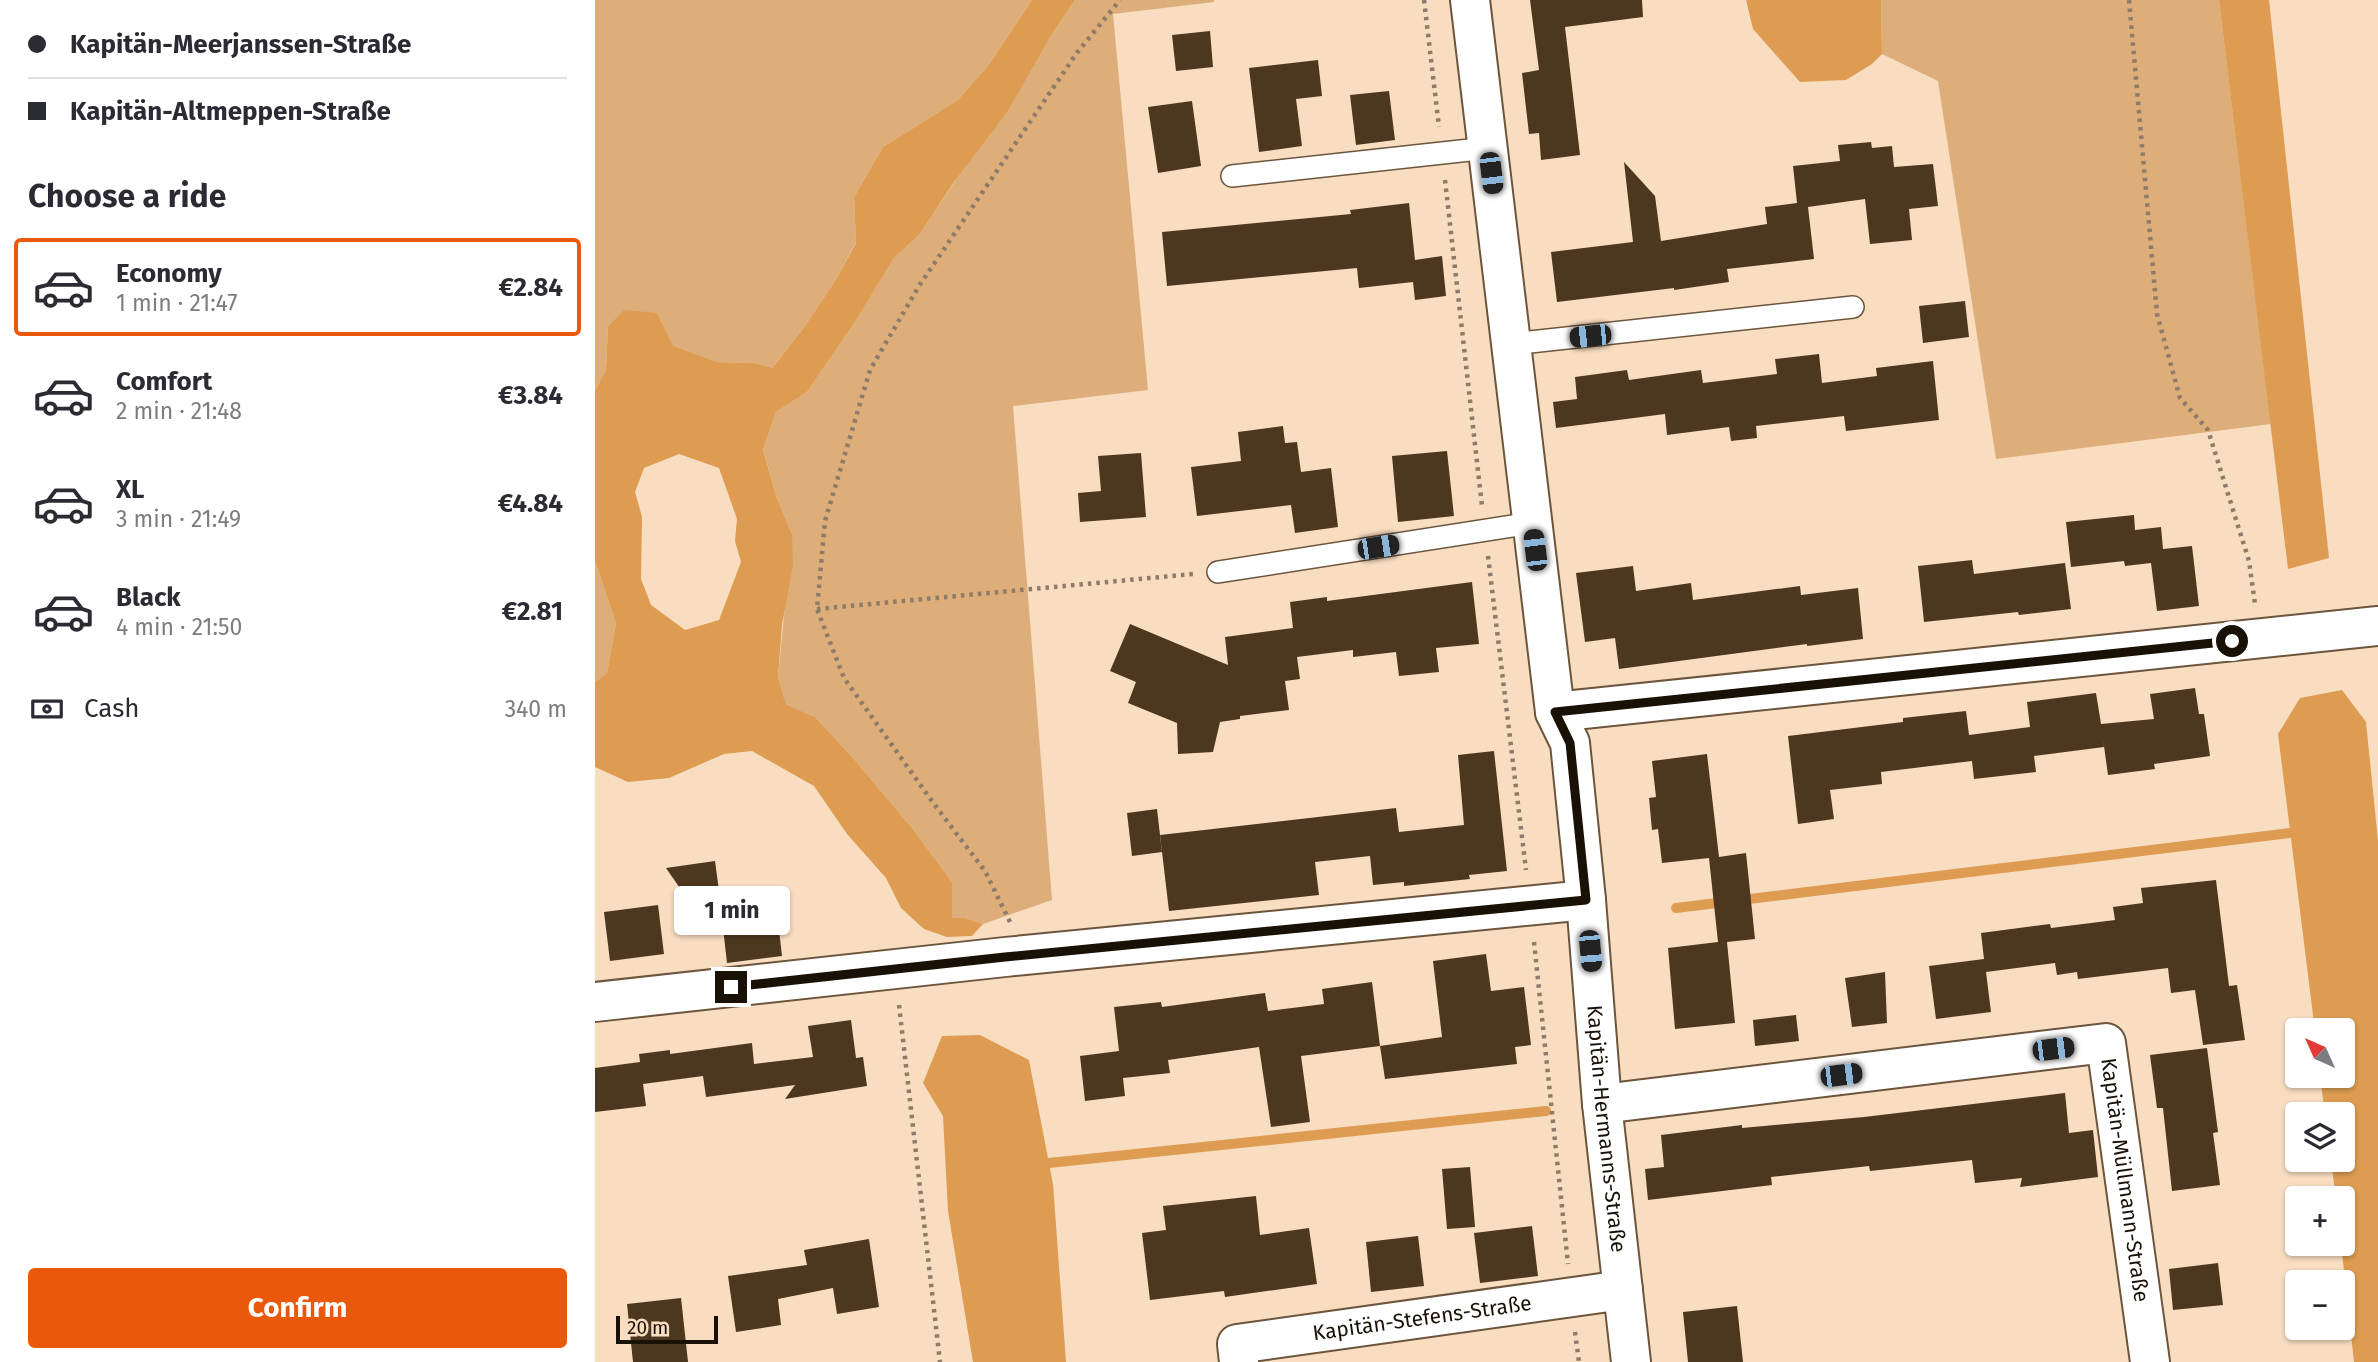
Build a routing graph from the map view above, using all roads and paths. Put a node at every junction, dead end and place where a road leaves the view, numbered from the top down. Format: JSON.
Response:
{"nodes":[{"id":1,"x":1120,"y":0,"type":"edge"},
{"id":2,"x":1424,"y":0,"type":"edge"},
{"id":3,"x":1470,"y":0,"type":"edge"},
{"id":4,"x":2129,"y":0,"type":"edge"},
{"id":5,"x":1488,"y":148,"type":"junction"},
{"id":6,"x":1442,"y":153,"type":"junction"},
{"id":7,"x":1232,"y":176,"type":"dead end"},
{"id":8,"x":1853,"y":307,"type":"dead end"},
{"id":9,"x":1511,"y":344,"type":"junction"},
{"id":10,"x":1532,"y":523,"type":"junction"},
{"id":11,"x":1485,"y":530,"type":"junction"},
{"id":12,"x":1218,"y":572,"type":"joint"},
{"id":13,"x":817,"y":609,"type":"junction"},
{"id":14,"x":2378,"y":626,"type":"edge"},
{"id":15,"x":2259,"y":638,"type":"junction"},
{"id":16,"x":1555,"y":712,"type":"junction"},
{"id":17,"x":1586,"y":900,"type":"junction"},
{"id":18,"x":1530,"y":904,"type":"junction"},
{"id":19,"x":1005,"y":957,"type":"junction"},
{"id":20,"x":895,"y":968,"type":"junction"},
{"id":21,"x":595,"y":1002,"type":"edge"},
{"id":22,"x":1602,"y":1104,"type":"junction"},
{"id":23,"x":1623,"y":1290,"type":"junction"},
{"id":24,"x":1572,"y":1297,"type":"junction"},
{"id":25,"x":940,"y":1362,"type":"edge"},
{"id":26,"x":1239,"y":1362,"type":"edge"},
{"id":27,"x":1579,"y":1362,"type":"edge"},
{"id":28,"x":1631,"y":1362,"type":"edge"},
{"id":29,"x":2150,"y":1362,"type":"edge"}],
"edges":[{"from":1,"to":13,"type":"path"},
{"from":2,"to":6,"type":"path"},
{"from":3,"to":5,"type":"street","name":"Kapitän-Hermanns-Straße"},
{"from":4,"to":15,"type":"path"},
{"from":5,"to":6,"type":"lane"},
{"from":5,"to":9,"type":"street","name":"Kapitän-Hermanns-Straße"},
{"from":6,"to":7,"type":"lane"},
{"from":6,"to":11,"type":"path"},
{"from":8,"to":9,"type":"lane"},
{"from":9,"to":10,"type":"street","name":"Kapitän-Hermanns-Straße"},
{"from":10,"to":11,"type":"lane"},
{"from":10,"to":16,"type":"street","name":"Kapitän-Hermanns-Straße"},
{"from":11,"to":12,"type":"lane"},
{"from":11,"to":18,"type":"path"},
{"from":12,"to":13,"type":"path"},
{"from":13,"to":19,"type":"path"},
{"from":14,"to":15,"type":"street"},
{"from":15,"to":16,"type":"street"},
{"from":16,"to":17,"type":"street","name":"Kapitän-Hermanns-Straße"},
{"from":17,"to":18,"type":"street"},
{"from":17,"to":22,"type":"street","name":"Kapitän-Hermanns-Straße"},
{"from":18,"to":19,"type":"street"},
{"from":18,"to":24,"type":"path"},
{"from":19,"to":20,"type":"street"},
{"from":20,"to":21,"type":"street"},
{"from":20,"to":25,"type":"path"},
{"from":22,"to":23,"type":"street","name":"Kapitän-Hermanns-Straße"},
{"from":22,"to":29,"type":"street","name":"Kapitän-Müllmann-Straße"},
{"from":23,"to":24,"type":"street","name":"Kapitän-Stefens-Straße"},
{"from":23,"to":28,"type":"street","name":"Kapitän-Hermanns-Straße"},
{"from":24,"to":26,"type":"street","name":"Kapitän-Stefens-Straße"},
{"from":24,"to":27,"type":"path"}]}
